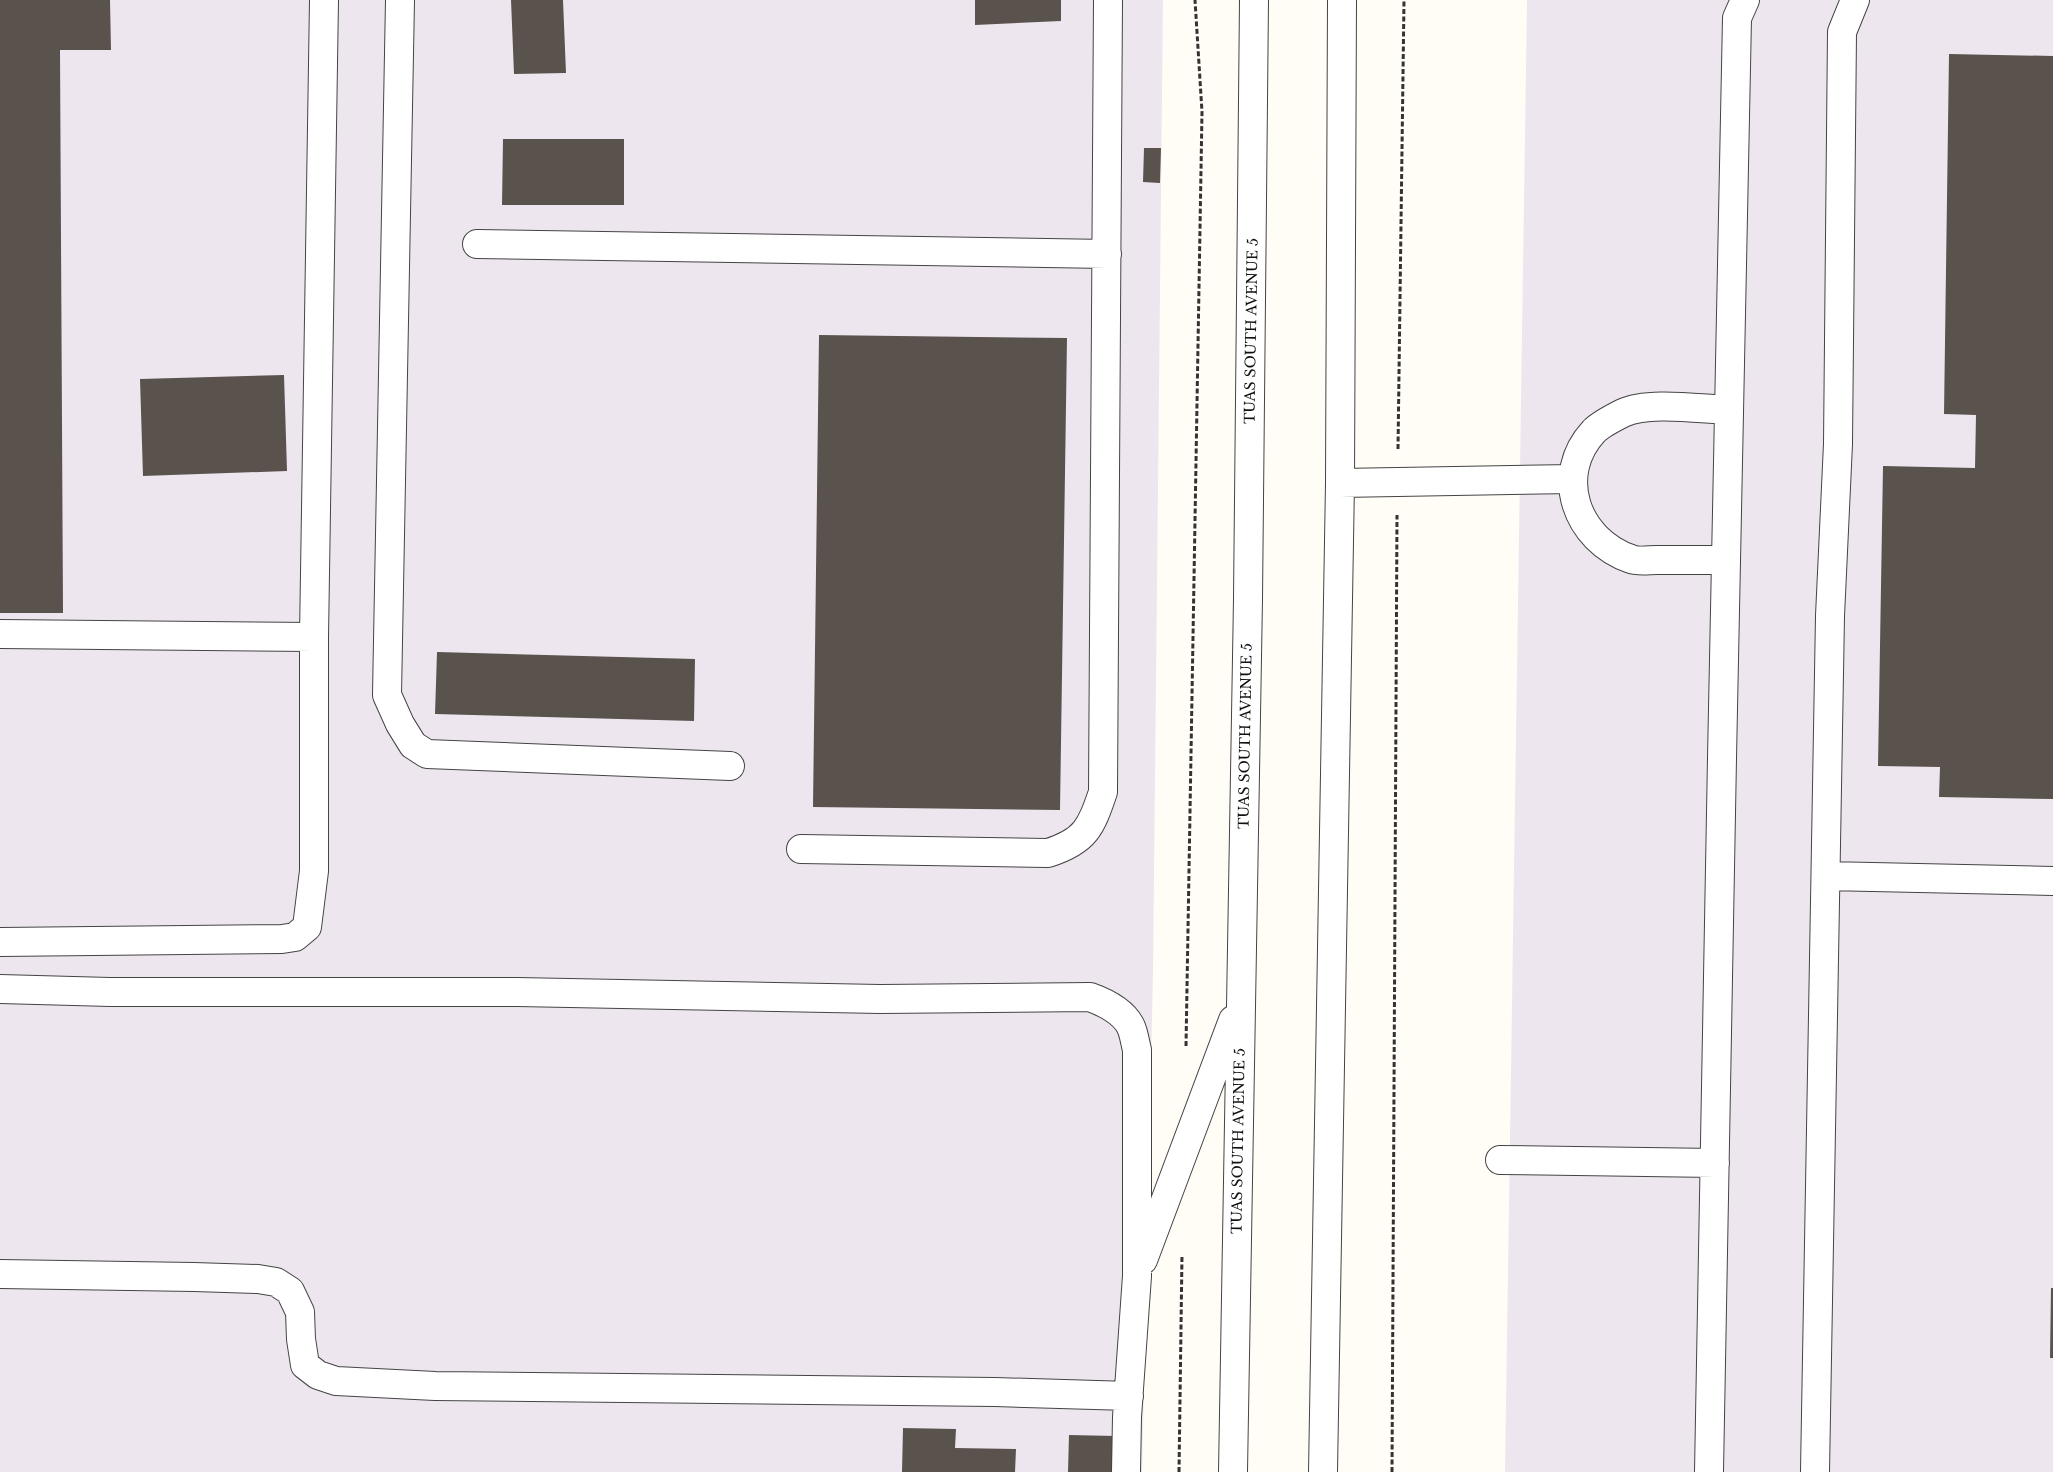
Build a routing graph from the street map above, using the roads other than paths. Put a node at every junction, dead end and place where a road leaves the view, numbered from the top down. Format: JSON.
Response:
{"nodes":[{"id":1,"x":324,"y":0,"type":"edge"},
{"id":2,"x":400,"y":0,"type":"edge"},
{"id":3,"x":1108,"y":0,"type":"edge"},
{"id":4,"x":1254,"y":0,"type":"edge"},
{"id":5,"x":1342,"y":0,"type":"edge"},
{"id":6,"x":1854,"y":0,"type":"edge"},
{"id":7,"x":1736,"y":6,"type":"edge"},
{"id":8,"x":477,"y":244,"type":"dead end"},
{"id":9,"x":1107,"y":254,"type":"junction"},
{"id":10,"x":1729,"y":410,"type":"junction"},
{"id":11,"x":1573,"y":479,"type":"junction"},
{"id":12,"x":1340,"y":483,"type":"junction"},
{"id":13,"x":1726,"y":560,"type":"junction"},
{"id":14,"x":0,"y":634,"type":"edge"},
{"id":15,"x":314,"y":637,"type":"junction"},
{"id":16,"x":730,"y":766,"type":"dead end"},
{"id":17,"x":801,"y":849,"type":"dead end"},
{"id":18,"x":1826,"y":876,"type":"junction"},
{"id":19,"x":2053,"y":881,"type":"edge"},
{"id":20,"x":0,"y":942,"type":"edge"},
{"id":21,"x":0,"y":989,"type":"edge"},
{"id":22,"x":1240,"y":1000,"type":"junction"},
{"id":23,"x":1500,"y":1160,"type":"dead end"},
{"id":24,"x":1714,"y":1163,"type":"junction"},
{"id":25,"x":0,"y":1274,"type":"edge"},
{"id":26,"x":1137,"y":1276,"type":"junction"},
{"id":27,"x":1129,"y":1396,"type":"junction"},
{"id":28,"x":1126,"y":1443,"type":"junction"},
{"id":29,"x":1126,"y":1472,"type":"edge"},
{"id":30,"x":1143,"y":1472,"type":"edge"},
{"id":31,"x":1233,"y":1472,"type":"edge"},
{"id":32,"x":1323,"y":1472,"type":"edge"},
{"id":33,"x":1710,"y":1472,"type":"edge"},
{"id":34,"x":1815,"y":1472,"type":"edge"}],
"edges":[{"from":1,"to":15,"type":"street"},
{"from":2,"to":16,"type":"street"},
{"from":3,"to":9,"type":"street"},
{"from":4,"to":22,"type":"street","name":"TUAS SOUTH AVENUE 5"},
{"from":5,"to":12,"type":"street"},
{"from":6,"to":18,"type":"street"},
{"from":7,"to":10,"type":"street"},
{"from":8,"to":9,"type":"street"},
{"from":9,"to":17,"type":"street"},
{"from":10,"to":11,"type":"street"},
{"from":10,"to":13,"type":"street"},
{"from":11,"to":12,"type":"street"},
{"from":11,"to":13,"type":"street"},
{"from":12,"to":32,"type":"street"},
{"from":13,"to":24,"type":"street"},
{"from":14,"to":15,"type":"street"},
{"from":15,"to":20,"type":"street"},
{"from":18,"to":19,"type":"street"},
{"from":18,"to":34,"type":"street"},
{"from":21,"to":26,"type":"street"},
{"from":22,"to":26,"type":"street"},
{"from":22,"to":31,"type":"street","name":"TUAS SOUTH AVENUE 5"},
{"from":23,"to":24,"type":"street"},
{"from":24,"to":33,"type":"street"},
{"from":25,"to":27,"type":"street"},
{"from":26,"to":27,"type":"street"},
{"from":27,"to":28,"type":"street"},
{"from":28,"to":29,"type":"street"},
{"from":28,"to":30,"type":"street"}]}
